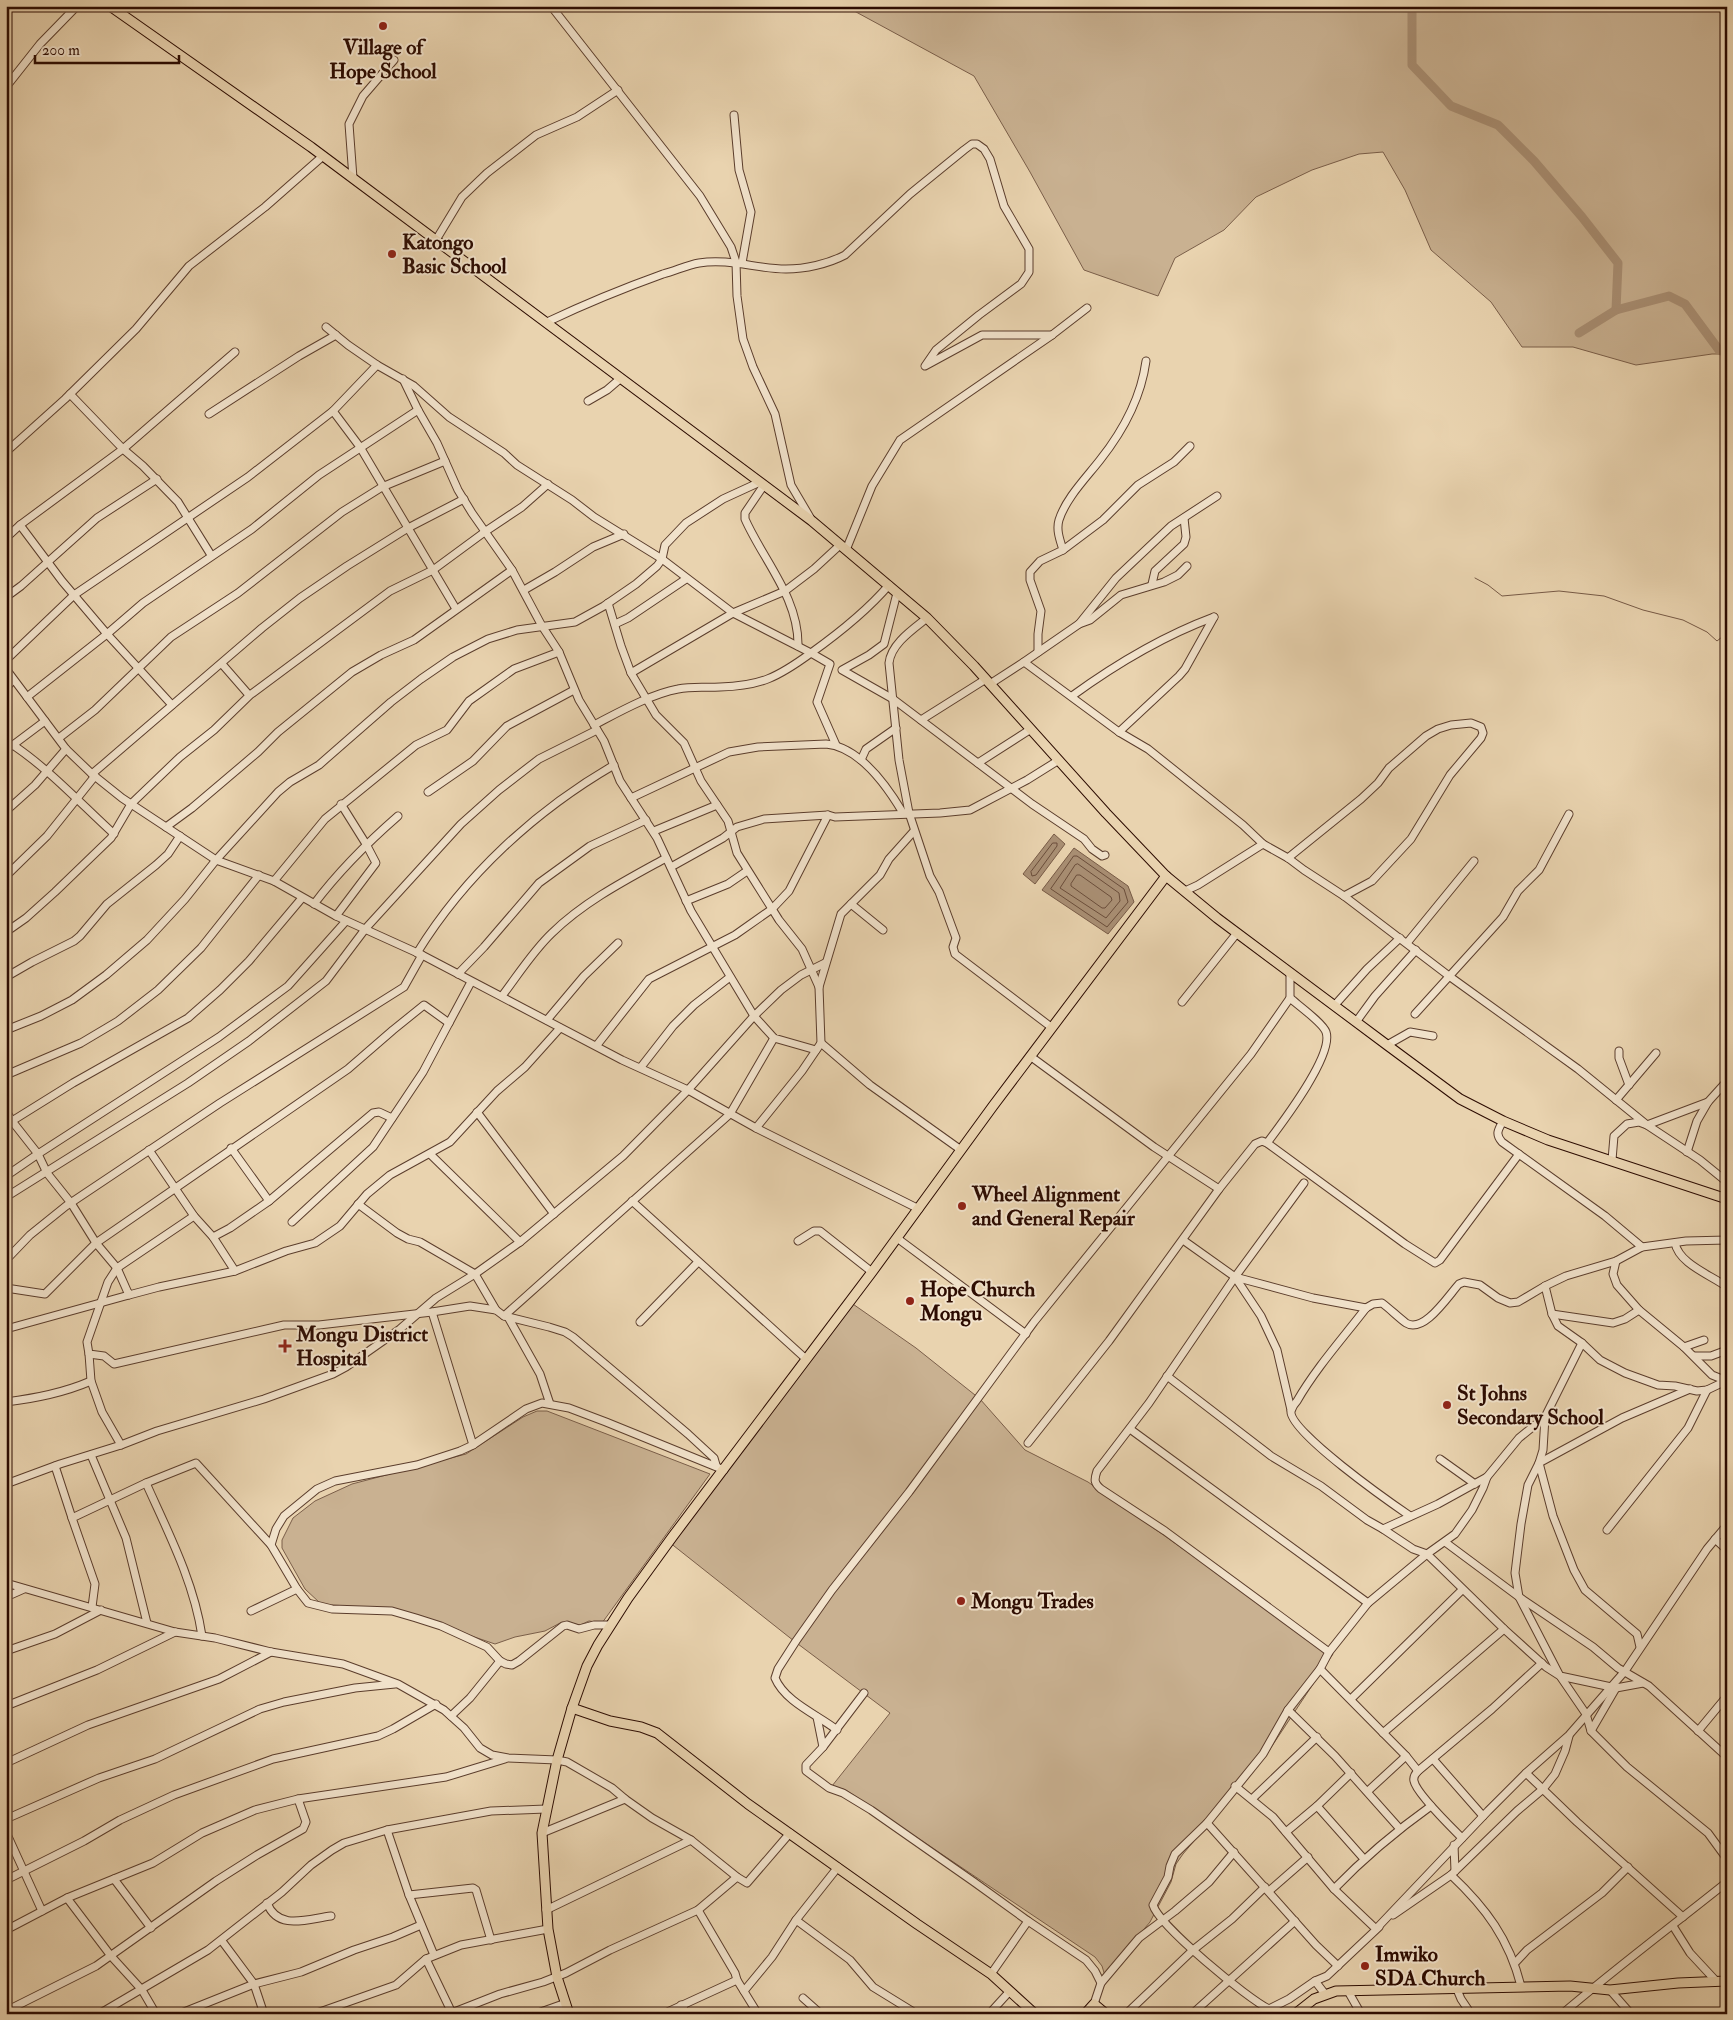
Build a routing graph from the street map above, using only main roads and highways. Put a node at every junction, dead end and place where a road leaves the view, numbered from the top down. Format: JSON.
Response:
{"nodes":[{"id":1,"x":110,"y":6,"type":"edge"},
{"id":2,"x":1166,"y":876,"type":"junction"},
{"id":3,"x":1727,"y":1199,"type":"edge"},
{"id":4,"x":572,"y":1708,"type":"junction"},
{"id":5,"x":1727,"y":1981,"type":"edge"},
{"id":6,"x":569,"y":2014,"type":"edge"},
{"id":7,"x":1035,"y":2014,"type":"edge"},
{"id":8,"x":1085,"y":2014,"type":"edge"},
{"id":9,"x":1106,"y":2014,"type":"edge"},
{"id":10,"x":1295,"y":2014,"type":"edge"}],
"edges":[{"from":1,"to":2,"type":"main road"},
{"from":2,"to":3,"type":"main road"},
{"from":2,"to":4,"type":"main road"},
{"from":4,"to":6,"type":"main road"},
{"from":4,"to":7,"type":"main road"},
{"from":5,"to":10,"type":"main road"},
{"from":8,"to":9,"type":"main road"}]}
